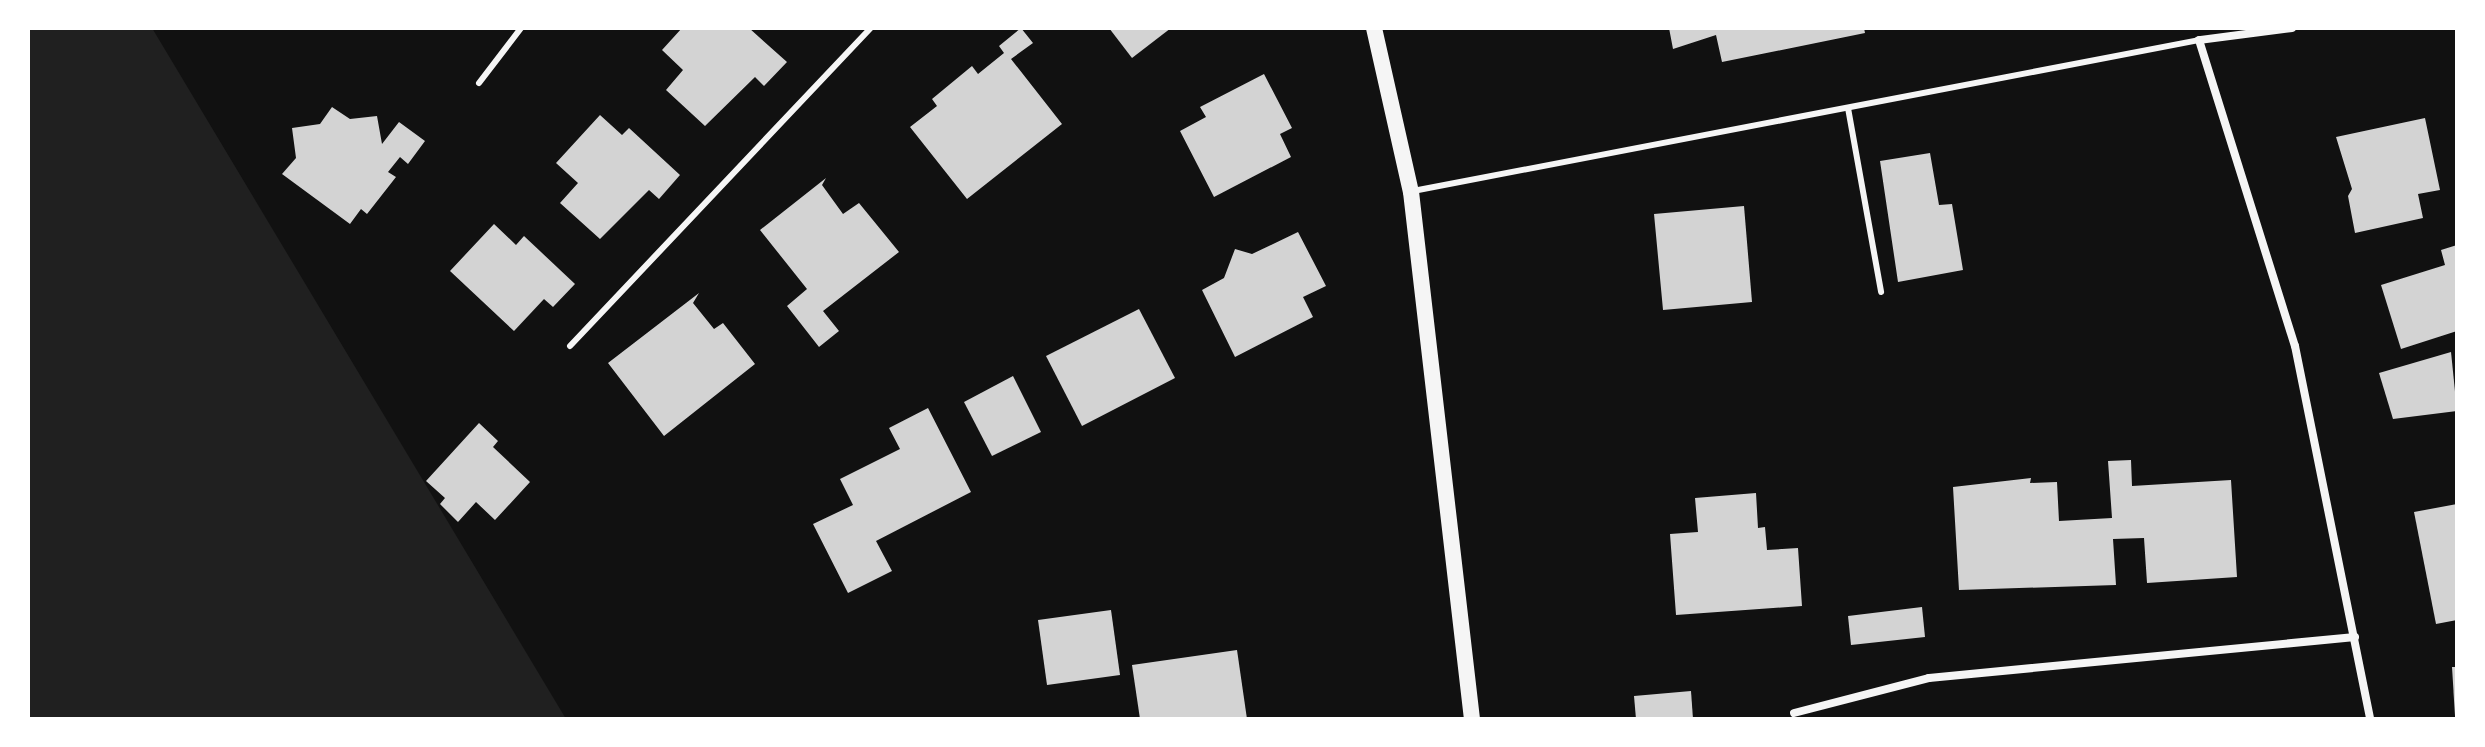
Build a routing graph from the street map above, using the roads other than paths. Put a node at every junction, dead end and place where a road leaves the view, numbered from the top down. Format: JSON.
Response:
{"nodes":[{"id":1,"x":521,"y":28,"type":"edge"},
{"id":2,"x":871,"y":28,"type":"edge"},
{"id":3,"x":1374,"y":28,"type":"edge"},
{"id":4,"x":2292,"y":28,"type":"edge"},
{"id":5,"x":2199,"y":40,"type":"junction"},
{"id":6,"x":479,"y":83,"type":"dead end"},
{"id":7,"x":1848,"y":108,"type":"junction"},
{"id":8,"x":1411,"y":192,"type":"junction"},
{"id":9,"x":1881,"y":292,"type":"dead end"},
{"id":10,"x":570,"y":346,"type":"dead end"},
{"id":11,"x":2355,"y":637,"type":"junction"},
{"id":12,"x":1794,"y":713,"type":"dead end"},
{"id":13,"x":1472,"y":719,"type":"edge"},
{"id":14,"x":2370,"y":719,"type":"edge"}],
"edges":[{"from":1,"to":6,"type":"lane"},
{"from":2,"to":10,"type":"lane"},
{"from":3,"to":8,"type":"main road"},
{"from":4,"to":5,"type":"street"},
{"from":5,"to":7,"type":"lane"},
{"from":5,"to":11,"type":"street"},
{"from":7,"to":8,"type":"lane"},
{"from":7,"to":9,"type":"lane"},
{"from":8,"to":13,"type":"main road"},
{"from":11,"to":12,"type":"street"},
{"from":11,"to":14,"type":"street"}]}
